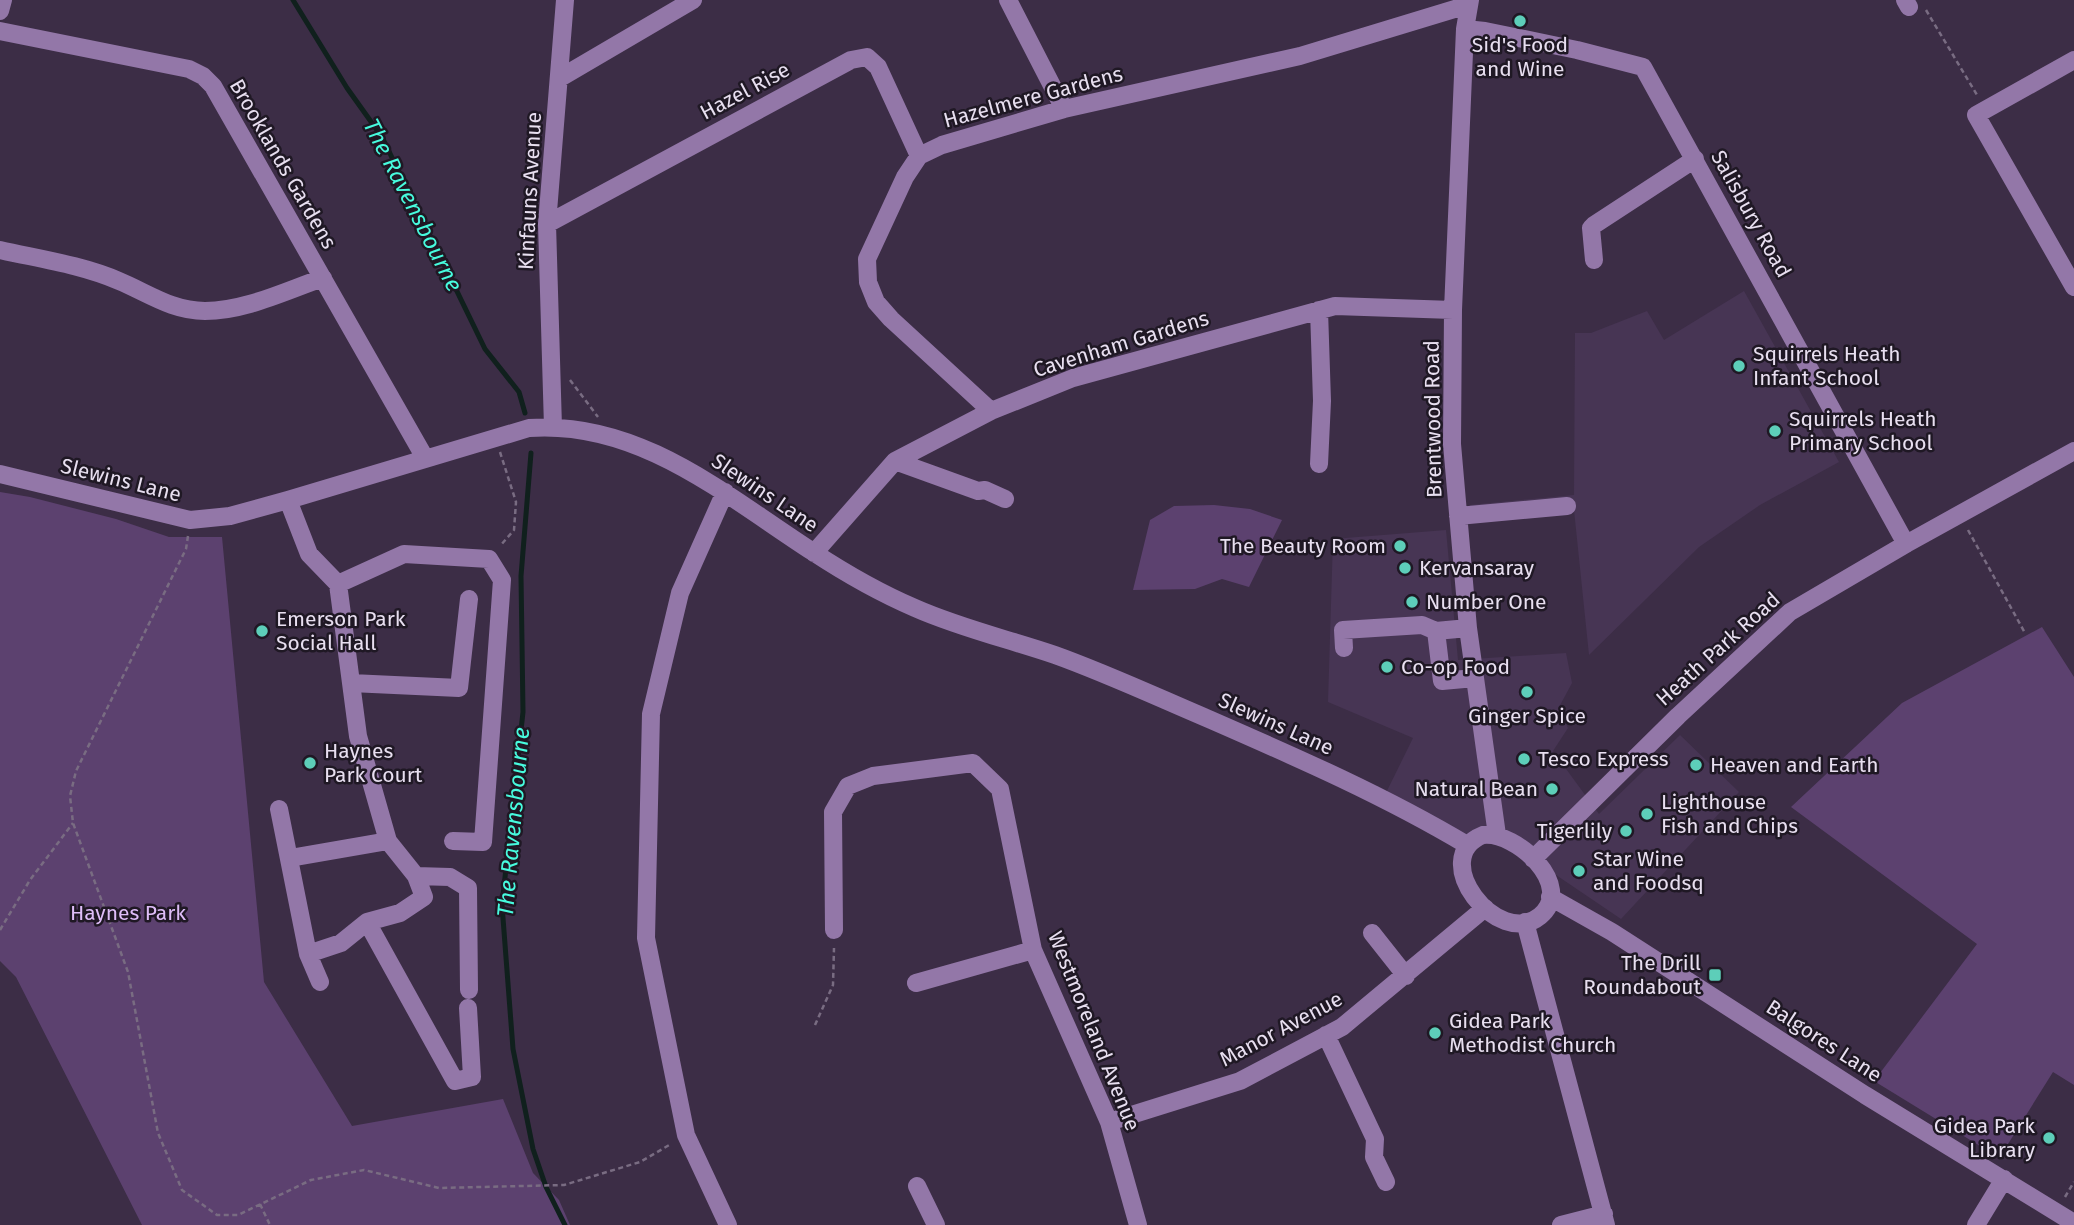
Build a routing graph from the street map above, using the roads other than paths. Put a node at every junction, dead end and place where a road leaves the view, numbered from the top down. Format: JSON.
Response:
{"nodes":[{"id":1,"x":3,"y":0,"type":"edge"},
{"id":2,"x":565,"y":0,"type":"edge"},
{"id":3,"x":693,"y":0,"type":"edge"},
{"id":4,"x":1008,"y":0,"type":"edge"},
{"id":5,"x":1469,"y":2,"type":"edge"},
{"id":6,"x":0,"y":11,"type":"edge"},
{"id":7,"x":1465,"y":29,"type":"junction"},
{"id":8,"x":0,"y":31,"type":"edge"},
{"id":9,"x":2074,"y":60,"type":"edge"},
{"id":10,"x":559,"y":78,"type":"junction"},
{"id":11,"x":1064,"y":109,"type":"junction"},
{"id":12,"x":919,"y":156,"type":"junction"},
{"id":13,"x":1695,"y":159,"type":"junction"},
{"id":14,"x":547,"y":224,"type":"junction"},
{"id":15,"x":0,"y":250,"type":"edge"},
{"id":16,"x":1594,"y":261,"type":"dead end"},
{"id":17,"x":2069,"y":266,"type":"edge"},
{"id":18,"x":323,"y":278,"type":"junction"},
{"id":19,"x":2074,"y":287,"type":"edge"},
{"id":20,"x":1319,"y":310,"type":"junction"},
{"id":21,"x":1453,"y":310,"type":"junction"},
{"id":22,"x":991,"y":411,"type":"junction"},
{"id":23,"x":553,"y":427,"type":"junction"},
{"id":24,"x":2074,"y":451,"type":"edge"},
{"id":25,"x":425,"y":458,"type":"junction"},
{"id":26,"x":895,"y":460,"type":"junction"},
{"id":27,"x":1319,"y":464,"type":"dead end"},
{"id":28,"x":0,"y":474,"type":"edge"},
{"id":29,"x":725,"y":492,"type":"junction"},
{"id":30,"x":1004,"y":499,"type":"dead end"},
{"id":31,"x":288,"y":500,"type":"junction"},
{"id":32,"x":1567,"y":506,"type":"dead end"},
{"id":33,"x":1458,"y":516,"type":"junction"},
{"id":34,"x":1906,"y":544,"type":"junction"},
{"id":35,"x":814,"y":553,"type":"junction"},
{"id":36,"x":338,"y":584,"type":"junction"},
{"id":37,"x":469,"y":599,"type":"dead end"},
{"id":38,"x":1468,"y":628,"type":"junction"},
{"id":39,"x":1436,"y":631,"type":"junction"},
{"id":40,"x":1344,"y":648,"type":"dead end"},
{"id":41,"x":1475,"y":678,"type":"junction"},
{"id":42,"x":351,"y":683,"type":"junction"},
{"id":43,"x":279,"y":809,"type":"dead end"},
{"id":44,"x":1497,"y":835,"type":"junction"},
{"id":45,"x":388,"y":841,"type":"junction"},
{"id":46,"x":453,"y":841,"type":"dead end"},
{"id":47,"x":1467,"y":845,"type":"junction"},
{"id":48,"x":290,"y":858,"type":"junction"},
{"id":49,"x":1532,"y":859,"type":"junction"},
{"id":50,"x":416,"y":876,"type":"junction"},
{"id":51,"x":1550,"y":897,"type":"junction"},
{"id":52,"x":1485,"y":908,"type":"junction"},
{"id":53,"x":367,"y":922,"type":"junction"},
{"id":54,"x":1525,"y":922,"type":"junction"},
{"id":55,"x":834,"y":930,"type":"road end"},
{"id":56,"x":1373,"y":933,"type":"dead end"},
{"id":57,"x":1033,"y":950,"type":"junction"},
{"id":58,"x":308,"y":954,"type":"junction"},
{"id":59,"x":1406,"y":976,"type":"junction"},
{"id":60,"x":320,"y":982,"type":"dead end"},
{"id":61,"x":916,"y":983,"type":"dead end"},
{"id":62,"x":1326,"y":1035,"type":"junction"},
{"id":63,"x":1109,"y":1122,"type":"junction"},
{"id":64,"x":2004,"y":1179,"type":"junction"},
{"id":65,"x":1386,"y":1182,"type":"dead end"},
{"id":66,"x":917,"y":1185,"type":"dead end"},
{"id":67,"x":1605,"y":1219,"type":"edge"},
{"id":68,"x":2074,"y":1223,"type":"edge"},
{"id":69,"x":728,"y":1225,"type":"edge"},
{"id":70,"x":936,"y":1225,"type":"edge"},
{"id":71,"x":1138,"y":1225,"type":"edge"},
{"id":72,"x":1561,"y":1225,"type":"edge"},
{"id":73,"x":1976,"y":1225,"type":"edge"}],
"edges":[{"from":1,"to":6,"type":"street"},
{"from":2,"to":10,"type":"street","name":"Kinfauns Avenue"},
{"from":3,"to":10,"type":"street"},
{"from":4,"to":11,"type":"street"},
{"from":5,"to":7,"type":"street","name":"Brentwood Road"},
{"from":5,"to":11,"type":"street","name":"Hazelmere Gardens"},
{"from":7,"to":13,"type":"street","name":"Salisbury Road"},
{"from":7,"to":21,"type":"street","name":"Brentwood Road"},
{"from":8,"to":18,"type":"street","name":"Brooklands Gardens"},
{"from":9,"to":17,"type":"street"},
{"from":10,"to":14,"type":"street","name":"Kinfauns Avenue"},
{"from":11,"to":12,"type":"street","name":"Hazelmere Gardens"},
{"from":12,"to":14,"type":"street","name":"Hazel Rise"},
{"from":12,"to":22,"type":"street"},
{"from":13,"to":16,"type":"street"},
{"from":13,"to":34,"type":"street","name":"Salisbury Road"},
{"from":14,"to":23,"type":"street","name":"Kinfauns Avenue"},
{"from":15,"to":18,"type":"street"},
{"from":17,"to":19,"type":"street"},
{"from":18,"to":25,"type":"street","name":"Brooklands Gardens"},
{"from":20,"to":21,"type":"street","name":"Cavenham Gardens"},
{"from":20,"to":22,"type":"street","name":"Cavenham Gardens"},
{"from":20,"to":27,"type":"street"},
{"from":21,"to":33,"type":"street","name":"Brentwood Road"},
{"from":22,"to":26,"type":"street","name":"Cavenham Gardens"},
{"from":23,"to":25,"type":"street","name":"Slewins Lane"},
{"from":23,"to":29,"type":"street","name":"Slewins Lane"},
{"from":24,"to":34,"type":"street","name":"Heath Park Road"},
{"from":25,"to":31,"type":"street","name":"Slewins Lane"},
{"from":26,"to":30,"type":"street"},
{"from":26,"to":35,"type":"street","name":"Cavenham Gardens"},
{"from":28,"to":31,"type":"street","name":"Slewins Lane"},
{"from":29,"to":35,"type":"street","name":"Slewins Lane"},
{"from":29,"to":69,"type":"street"},
{"from":31,"to":36,"type":"street"},
{"from":32,"to":33,"type":"street"},
{"from":33,"to":38,"type":"street","name":"Brentwood Road"},
{"from":34,"to":49,"type":"street","name":"Heath Park Road"},
{"from":35,"to":47,"type":"street","name":"Slewins Lane"},
{"from":36,"to":42,"type":"street"},
{"from":36,"to":46,"type":"street"},
{"from":37,"to":42,"type":"street"},
{"from":38,"to":39,"type":"street"},
{"from":38,"to":41,"type":"street","name":"Brentwood Road"},
{"from":39,"to":40,"type":"street"},
{"from":39,"to":41,"type":"street"},
{"from":41,"to":44,"type":"street","name":"Brentwood Road"},
{"from":42,"to":45,"type":"street"},
{"from":43,"to":48,"type":"street"},
{"from":44,"to":47,"type":"street"},
{"from":44,"to":49,"type":"street"},
{"from":45,"to":48,"type":"street"},
{"from":45,"to":50,"type":"street"},
{"from":47,"to":52,"type":"street"},
{"from":48,"to":58,"type":"street"},
{"from":49,"to":51,"type":"street"},
{"from":50,"to":53,"type":"street"},
{"from":50,"to":53,"type":"street"},
{"from":51,"to":54,"type":"street"},
{"from":51,"to":64,"type":"street","name":"Balgores Lane"},
{"from":52,"to":54,"type":"street"},
{"from":52,"to":59,"type":"street","name":"Manor Avenue"},
{"from":53,"to":58,"type":"street"},
{"from":54,"to":67,"type":"street"},
{"from":55,"to":57,"type":"street","name":"Westmoreland Avenue"},
{"from":56,"to":59,"type":"street"},
{"from":57,"to":61,"type":"street"},
{"from":57,"to":63,"type":"street","name":"Westmoreland Avenue"},
{"from":58,"to":60,"type":"street"},
{"from":59,"to":62,"type":"street","name":"Manor Avenue"},
{"from":62,"to":63,"type":"street","name":"Manor Avenue"},
{"from":62,"to":65,"type":"street"},
{"from":63,"to":71,"type":"street","name":"Westmoreland Avenue"},
{"from":64,"to":68,"type":"street","name":"Balgores Lane"},
{"from":64,"to":73,"type":"street"},
{"from":66,"to":70,"type":"street"},
{"from":67,"to":72,"type":"street"}]}
